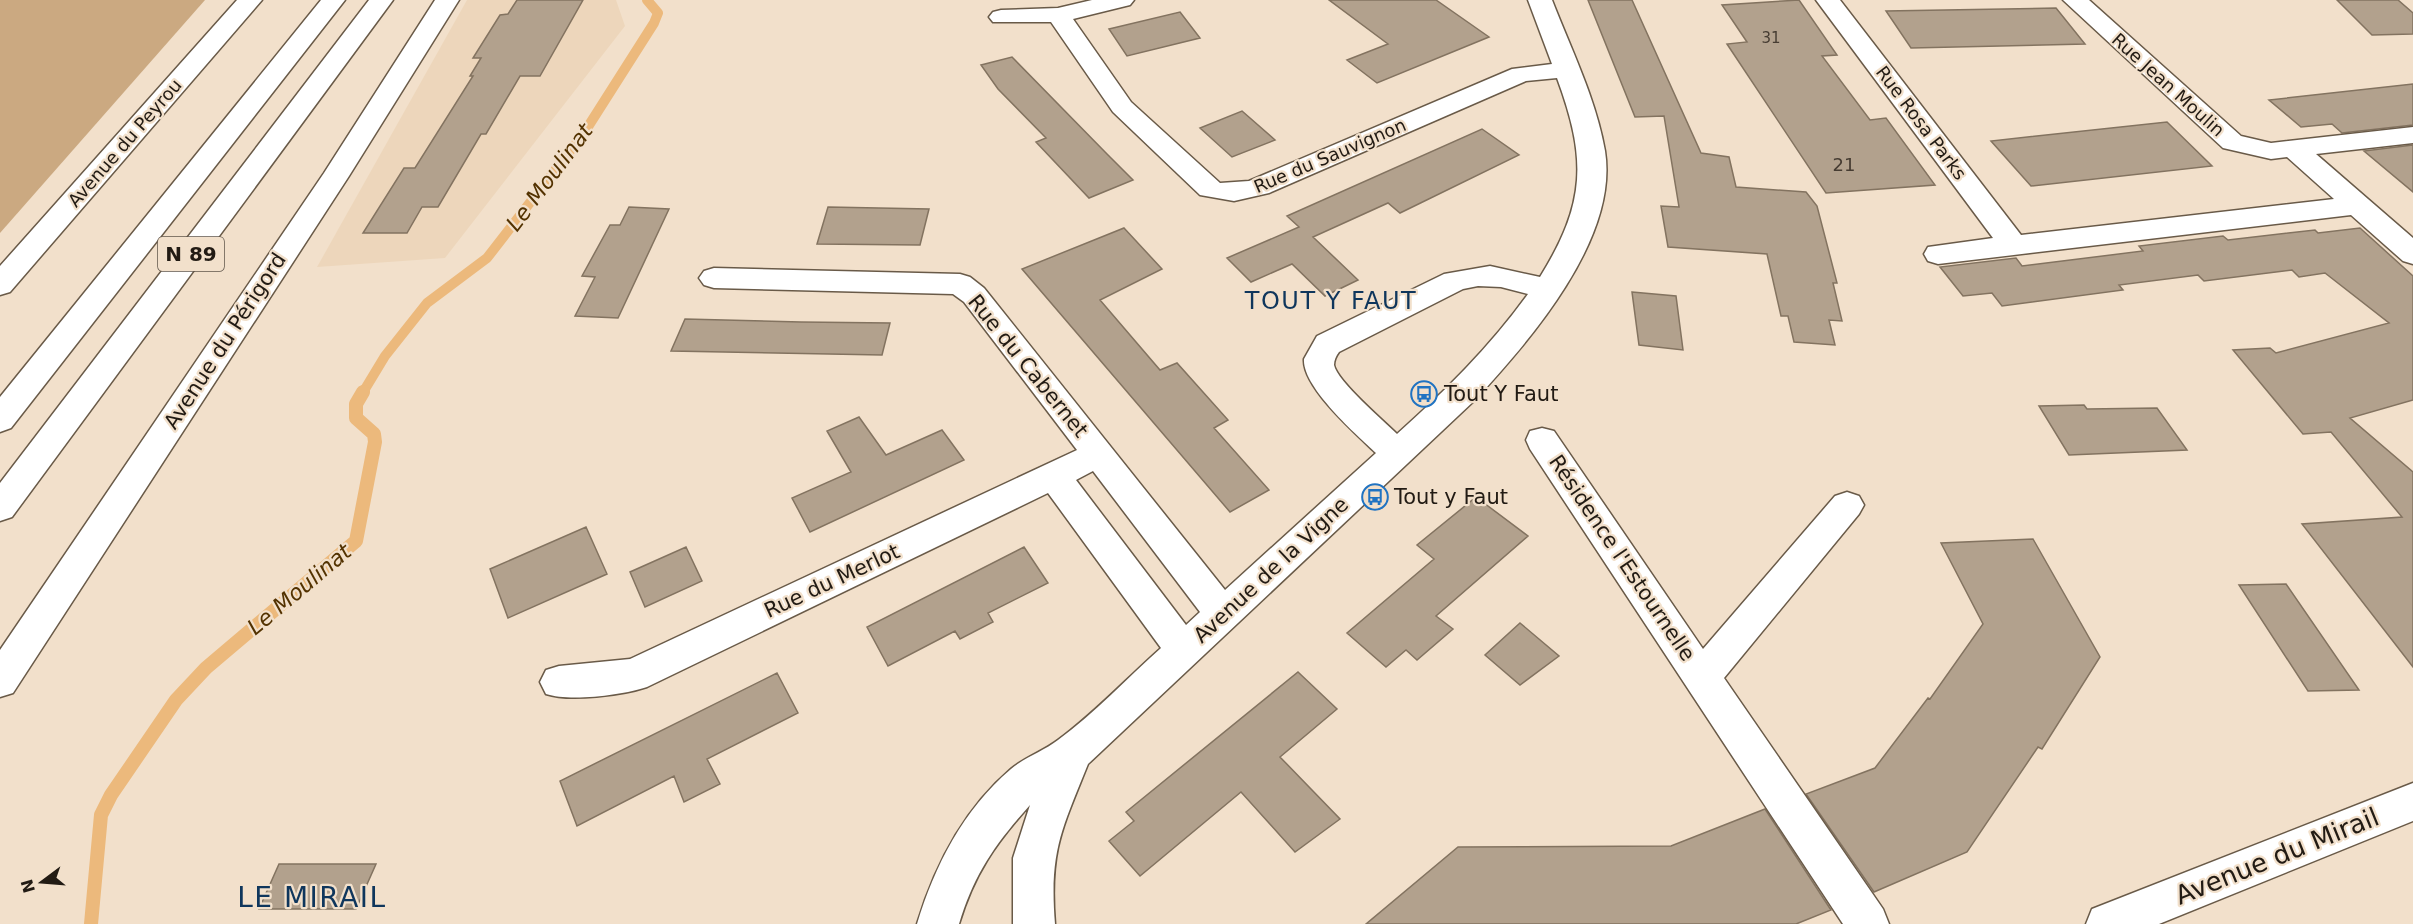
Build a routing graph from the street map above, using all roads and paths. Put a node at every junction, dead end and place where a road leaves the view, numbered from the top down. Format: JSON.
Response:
{"nodes":[{"id":1,"x":249,"y":0,"type":"edge"},
{"id":2,"x":333,"y":0,"type":"edge"},
{"id":3,"x":381,"y":0,"type":"edge"},
{"id":4,"x":447,"y":0,"type":"edge"},
{"id":5,"x":1122,"y":0,"type":"edge"},
{"id":6,"x":1540,"y":0,"type":"edge"},
{"id":7,"x":1828,"y":0,"type":"edge"},
{"id":8,"x":2075,"y":0,"type":"edge"},
{"id":9,"x":1058,"y":15,"type":"junction"},
{"id":10,"x":1000,"y":17,"type":"dead end"},
{"id":11,"x":1566,"y":70,"type":"junction"},
{"id":12,"x":2413,"y":135,"type":"edge"},
{"id":13,"x":2294,"y":149,"type":"junction"},
{"id":14,"x":2357,"y":205,"type":"junction"},
{"id":15,"x":2014,"y":246,"type":"junction"},
{"id":16,"x":1938,"y":254,"type":"dead end"},
{"id":17,"x":2413,"y":254,"type":"edge"},
{"id":18,"x":714,"y":278,"type":"dead end"},
{"id":19,"x":0,"y":285,"type":"edge"},
{"id":20,"x":1546,"y":290,"type":"junction"},
{"id":21,"x":0,"y":420,"type":"edge"},
{"id":22,"x":1542,"y":440,"type":"dead end"},
{"id":23,"x":1099,"y":454,"type":"junction"},
{"id":24,"x":1398,"y":454,"type":"junction"},
{"id":25,"x":1054,"y":476,"type":"junction"},
{"id":26,"x":1847,"y":505,"type":"dead end"},
{"id":27,"x":0,"y":508,"type":"edge"},
{"id":28,"x":1223,"y":615,"type":"junction"},
{"id":29,"x":1184,"y":650,"type":"junction"},
{"id":30,"x":1702,"y":677,"type":"junction"},
{"id":31,"x":0,"y":681,"type":"edge"},
{"id":32,"x":559,"y":682,"type":"dead end"},
{"id":33,"x":1072,"y":753,"type":"junction"},
{"id":34,"x":2413,"y":802,"type":"edge"},
{"id":35,"x":938,"y":924,"type":"edge"},
{"id":36,"x":1034,"y":924,"type":"edge"},
{"id":37,"x":1868,"y":924,"type":"edge"},
{"id":38,"x":2107,"y":924,"type":"edge"}],
"edges":[{"from":1,"to":19,"type":"main road","name":"Avenue du Peyrou"},
{"from":2,"to":21,"type":"main road","number":"N 89"},
{"from":3,"to":27,"type":"main road","number":"N 89"},
{"from":4,"to":31,"type":"main road","name":"Avenue du Périgord"},
{"from":5,"to":9,"type":"main road"},
{"from":6,"to":11,"type":"main road","name":"Avenue de la Vigne"},
{"from":7,"to":15,"type":"main road","name":"Rue Rosa Parks"},
{"from":8,"to":13,"type":"main road","name":"Rue Jean Moulin"},
{"from":9,"to":10,"type":"main road"},
{"from":9,"to":11,"type":"main road","name":"Rue du Sauvignon"},
{"from":11,"to":20,"type":"main road","name":"Avenue de la Vigne"},
{"from":12,"to":13,"type":"main road","name":"Rue Jean Moulin"},
{"from":13,"to":14,"type":"main road"},
{"from":14,"to":15,"type":"main road"},
{"from":14,"to":17,"type":"main road"},
{"from":15,"to":16,"type":"main road"},
{"from":18,"to":23,"type":"main road","name":"Rue du Cabernet"},
{"from":20,"to":24,"type":"main road","name":"Avenue de la Vigne"},
{"from":20,"to":24,"type":"main road"},
{"from":22,"to":30,"type":"main road","name":"Résidence l'Estournelle"},
{"from":23,"to":25,"type":"main road","name":"Rue du Merlot"},
{"from":23,"to":28,"type":"main road","name":"Rue du Cabernet"},
{"from":24,"to":28,"type":"main road","name":"Avenue de la Vigne"},
{"from":25,"to":29,"type":"main road"},
{"from":25,"to":32,"type":"main road","name":"Rue du Merlot"},
{"from":26,"to":30,"type":"main road","name":"Résidence l'Estournelle"},
{"from":28,"to":29,"type":"main road","name":"Avenue de la Vigne"},
{"from":29,"to":33,"type":"main road","name":"Avenue de la Vigne"},
{"from":30,"to":37,"type":"main road","name":"Résidence l'Estournelle"},
{"from":33,"to":35,"type":"main road","name":"Avenue de la Vigne"},
{"from":33,"to":36,"type":"main road","name":"Avenue de la Vigne"},
{"from":34,"to":38,"type":"main road","name":"Avenue du Mirail"}]}
